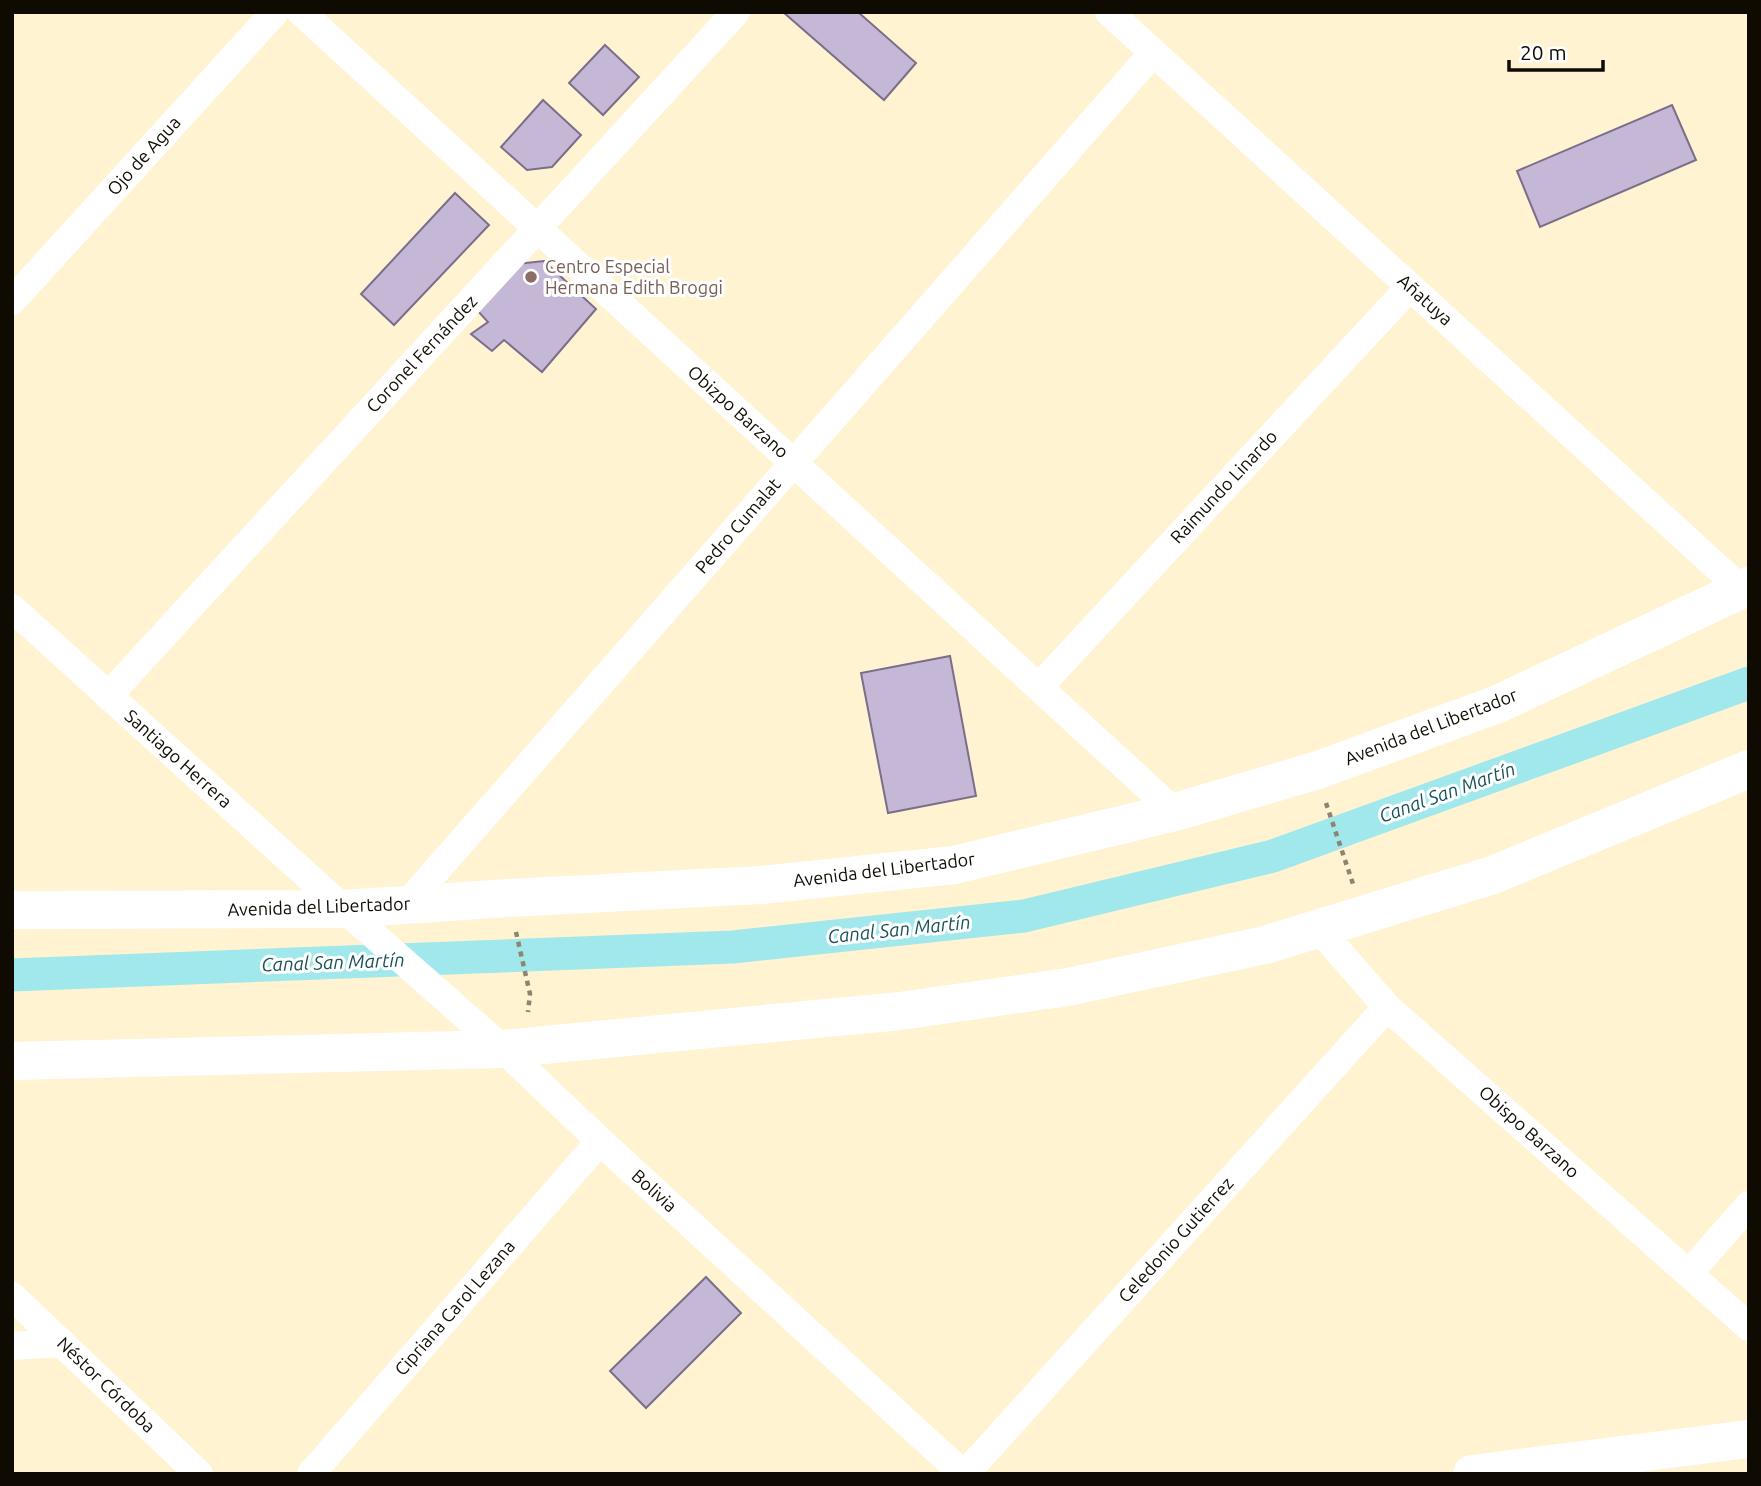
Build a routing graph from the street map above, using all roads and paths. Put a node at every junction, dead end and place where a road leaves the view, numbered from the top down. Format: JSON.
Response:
{"nodes":[{"id":1,"x":275,"y":12,"type":"edge"},
{"id":2,"x":301,"y":12,"type":"edge"},
{"id":3,"x":736,"y":12,"type":"edge"},
{"id":4,"x":1109,"y":12,"type":"edge"},
{"id":5,"x":1153,"y":53,"type":"junction"},
{"id":6,"x":537,"y":229,"type":"junction"},
{"id":7,"x":1410,"y":287,"type":"junction"},
{"id":8,"x":12,"y":301,"type":"edge"},
{"id":9,"x":794,"y":463,"type":"junction"},
{"id":10,"x":1745,"y":587,"type":"edge"},
{"id":11,"x":12,"y":608,"type":"edge"},
{"id":12,"x":1039,"y":687,"type":"junction"},
{"id":13,"x":108,"y":696,"type":"junction"},
{"id":14,"x":1749,"y":769,"type":"edge"},
{"id":15,"x":1326,"y":802,"type":"dead end"},
{"id":16,"x":1175,"y":812,"type":"junction"},
{"id":17,"x":1349,"y":874,"type":"dead end"},
{"id":18,"x":406,"y":905,"type":"junction"},
{"id":19,"x":344,"y":909,"type":"junction"},
{"id":20,"x":12,"y":910,"type":"edge"},
{"id":21,"x":1318,"y":929,"type":"junction"},
{"id":22,"x":517,"y":938,"type":"dead end"},
{"id":23,"x":530,"y":994,"type":"dead end"},
{"id":24,"x":1387,"y":1007,"type":"junction"},
{"id":25,"x":503,"y":1049,"type":"junction"},
{"id":26,"x":12,"y":1061,"type":"edge"},
{"id":27,"x":600,"y":1141,"type":"junction"},
{"id":28,"x":1749,"y":1205,"type":"edge"},
{"id":29,"x":1689,"y":1273,"type":"junction"},
{"id":30,"x":12,"y":1296,"type":"edge"},
{"id":31,"x":1749,"y":1327,"type":"edge"},
{"id":32,"x":62,"y":1343,"type":"junction"},
{"id":33,"x":12,"y":1346,"type":"edge"},
{"id":34,"x":1749,"y":1439,"type":"edge"},
{"id":35,"x":200,"y":1474,"type":"edge"},
{"id":36,"x":311,"y":1474,"type":"edge"},
{"id":37,"x":964,"y":1474,"type":"edge"},
{"id":38,"x":1472,"y":1474,"type":"edge"}],
"edges":[{"from":1,"to":8,"type":"street","name":"Ojo de Agua"},
{"from":2,"to":6,"type":"street","name":"Obizpo Barzano"},
{"from":3,"to":6,"type":"street","name":"Coronel Fernández"},
{"from":4,"to":5,"type":"street","name":"Añatuya"},
{"from":5,"to":7,"type":"street","name":"Añatuya"},
{"from":5,"to":9,"type":"street","name":"Pedro Cumalat"},
{"from":6,"to":9,"type":"street","name":"Obizpo Barzano"},
{"from":6,"to":13,"type":"street","name":"Coronel Fernández"},
{"from":7,"to":10,"type":"street","name":"Añatuya"},
{"from":7,"to":12,"type":"street","name":"Raimundo Linardo"},
{"from":9,"to":12,"type":"street","name":"Obizpo Barzano"},
{"from":9,"to":18,"type":"street","name":"Pedro Cumalat"},
{"from":10,"to":16,"type":"street","name":"Avenida del Libertador"},
{"from":11,"to":13,"type":"street","name":"Santiago Herrera"},
{"from":12,"to":16,"type":"street","name":"Obizpo Barzano"},
{"from":13,"to":19,"type":"street","name":"Santiago Herrera"},
{"from":14,"to":21,"type":"street"},
{"from":15,"to":17,"type":"path"},
{"from":16,"to":18,"type":"street","name":"Avenida del Libertador"},
{"from":18,"to":19,"type":"street","name":"Avenida del Libertador"},
{"from":19,"to":20,"type":"street","name":"Avenida del Libertador"},
{"from":19,"to":25,"type":"street","name":"Bolivia"},
{"from":21,"to":24,"type":"street","name":"Obispo Barzano"},
{"from":21,"to":25,"type":"street"},
{"from":22,"to":23,"type":"path"},
{"from":24,"to":29,"type":"street","name":"Obispo Barzano"},
{"from":24,"to":37,"type":"street","name":"Celedonio Gutierrez"},
{"from":25,"to":26,"type":"street"},
{"from":25,"to":27,"type":"street","name":"Bolivia"},
{"from":27,"to":36,"type":"street","name":"Cipriana Carol Lezana"},
{"from":27,"to":37,"type":"street","name":"Bolivia"},
{"from":28,"to":29,"type":"street"},
{"from":29,"to":31,"type":"street","name":"Obispo Barzano"},
{"from":30,"to":32,"type":"street","name":"Néstor Córdoba"},
{"from":32,"to":33,"type":"street"},
{"from":32,"to":35,"type":"street","name":"Néstor Córdoba"},
{"from":34,"to":38,"type":"street"}]}
